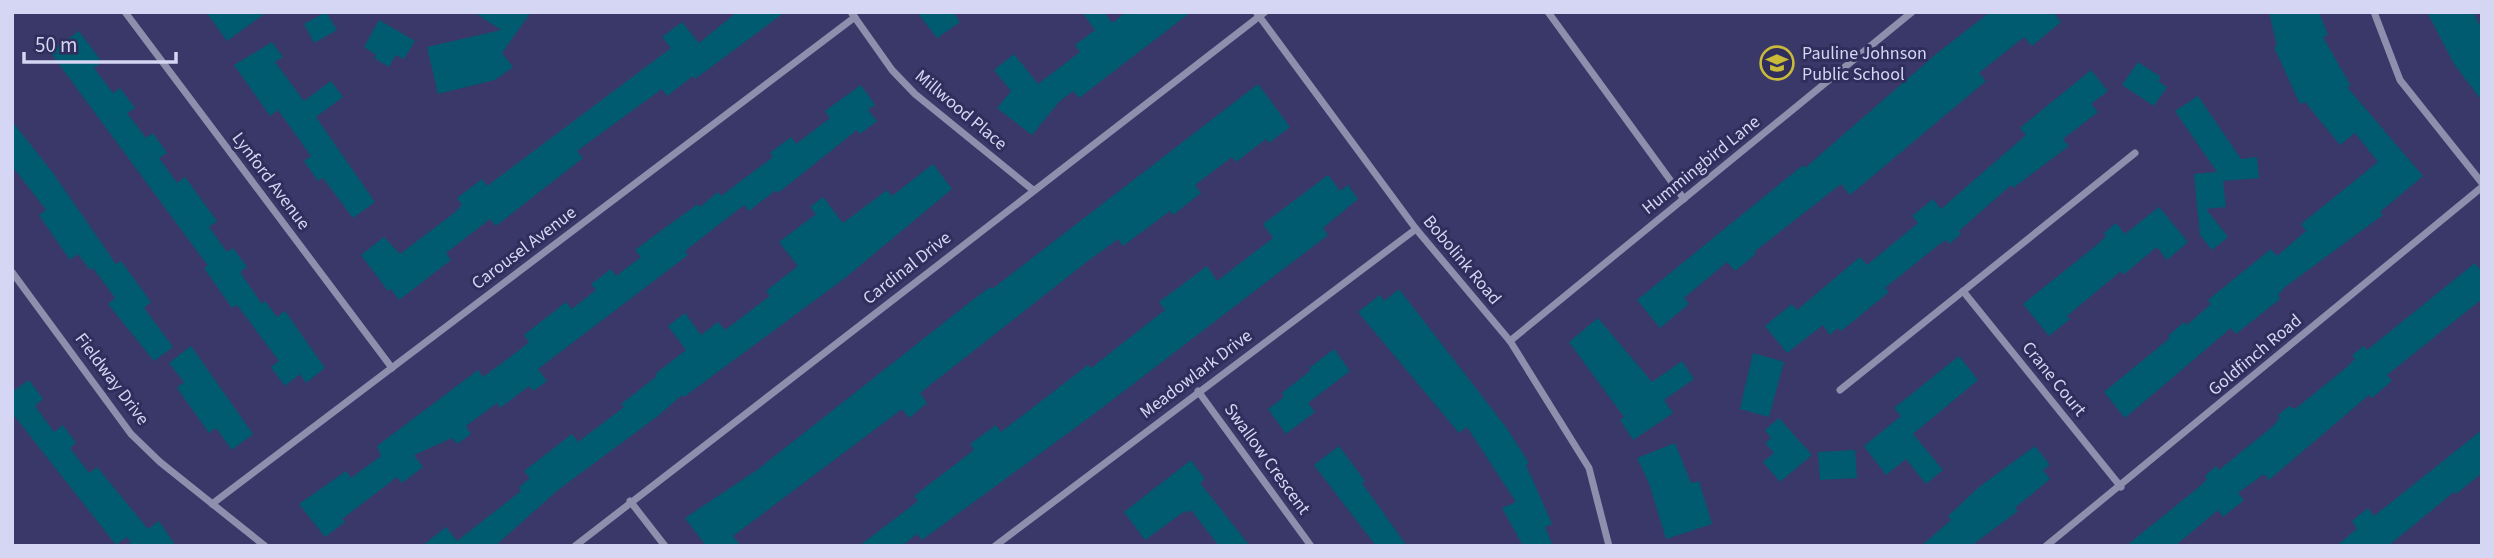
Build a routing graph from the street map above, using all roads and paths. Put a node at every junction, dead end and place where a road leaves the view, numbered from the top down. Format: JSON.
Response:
{"nodes":[{"id":1,"x":125,"y":12,"type":"edge"},
{"id":2,"x":1548,"y":12,"type":"edge"},
{"id":3,"x":1912,"y":12,"type":"edge"},
{"id":4,"x":2374,"y":12,"type":"edge"},
{"id":5,"x":1260,"y":14,"type":"edge"},
{"id":6,"x":853,"y":15,"type":"edge"},
{"id":7,"x":2135,"y":153,"type":"dead end"},
{"id":8,"x":2482,"y":185,"type":"edge"},
{"id":9,"x":1033,"y":190,"type":"junction"},
{"id":10,"x":1684,"y":199,"type":"junction"},
{"id":11,"x":1416,"y":229,"type":"junction"},
{"id":12,"x":12,"y":272,"type":"edge"},
{"id":13,"x":1962,"y":291,"type":"junction"},
{"id":14,"x":1510,"y":341,"type":"junction"},
{"id":15,"x":392,"y":368,"type":"junction"},
{"id":16,"x":1840,"y":390,"type":"dead end"},
{"id":17,"x":1198,"y":391,"type":"junction"},
{"id":18,"x":2121,"y":487,"type":"junction"},
{"id":19,"x":631,"y":501,"type":"junction"},
{"id":20,"x":212,"y":504,"type":"junction"},
{"id":21,"x":265,"y":546,"type":"edge"},
{"id":22,"x":575,"y":546,"type":"edge"},
{"id":23,"x":665,"y":546,"type":"edge"},
{"id":24,"x":995,"y":546,"type":"edge"},
{"id":25,"x":1311,"y":546,"type":"edge"},
{"id":26,"x":1609,"y":546,"type":"edge"},
{"id":27,"x":2046,"y":546,"type":"edge"}],
"edges":[{"from":1,"to":15,"type":"street","name":"Lynford Avenue"},
{"from":2,"to":10,"type":"street"},
{"from":3,"to":10,"type":"street","name":"Hummingbird Lane"},
{"from":4,"to":8,"type":"street"},
{"from":5,"to":9,"type":"street","name":"Cardinal Drive"},
{"from":5,"to":11,"type":"street","name":"Bobolink Road"},
{"from":6,"to":9,"type":"street","name":"Millwood Place"},
{"from":6,"to":15,"type":"street","name":"Carousel Avenue"},
{"from":7,"to":13,"type":"street"},
{"from":8,"to":18,"type":"street","name":"Goldfinch Road"},
{"from":9,"to":19,"type":"street","name":"Cardinal Drive"},
{"from":10,"to":14,"type":"street","name":"Hummingbird Lane"},
{"from":11,"to":14,"type":"street","name":"Bobolink Road"},
{"from":11,"to":17,"type":"street","name":"Meadowlark Drive"},
{"from":12,"to":20,"type":"street","name":"Fieldway Drive"},
{"from":13,"to":16,"type":"street"},
{"from":13,"to":18,"type":"street","name":"Crane Court"},
{"from":14,"to":26,"type":"street","name":"Bobolink Road"},
{"from":15,"to":20,"type":"street","name":"Carousel Avenue"},
{"from":17,"to":24,"type":"street","name":"Meadowlark Drive"},
{"from":17,"to":25,"type":"street","name":"Swallow Crescent"},
{"from":18,"to":27,"type":"street","name":"Goldfinch Road"},
{"from":19,"to":22,"type":"street","name":"Cardinal Drive"},
{"from":19,"to":23,"type":"street"},
{"from":20,"to":21,"type":"street","name":"Fieldway Drive"}]}
